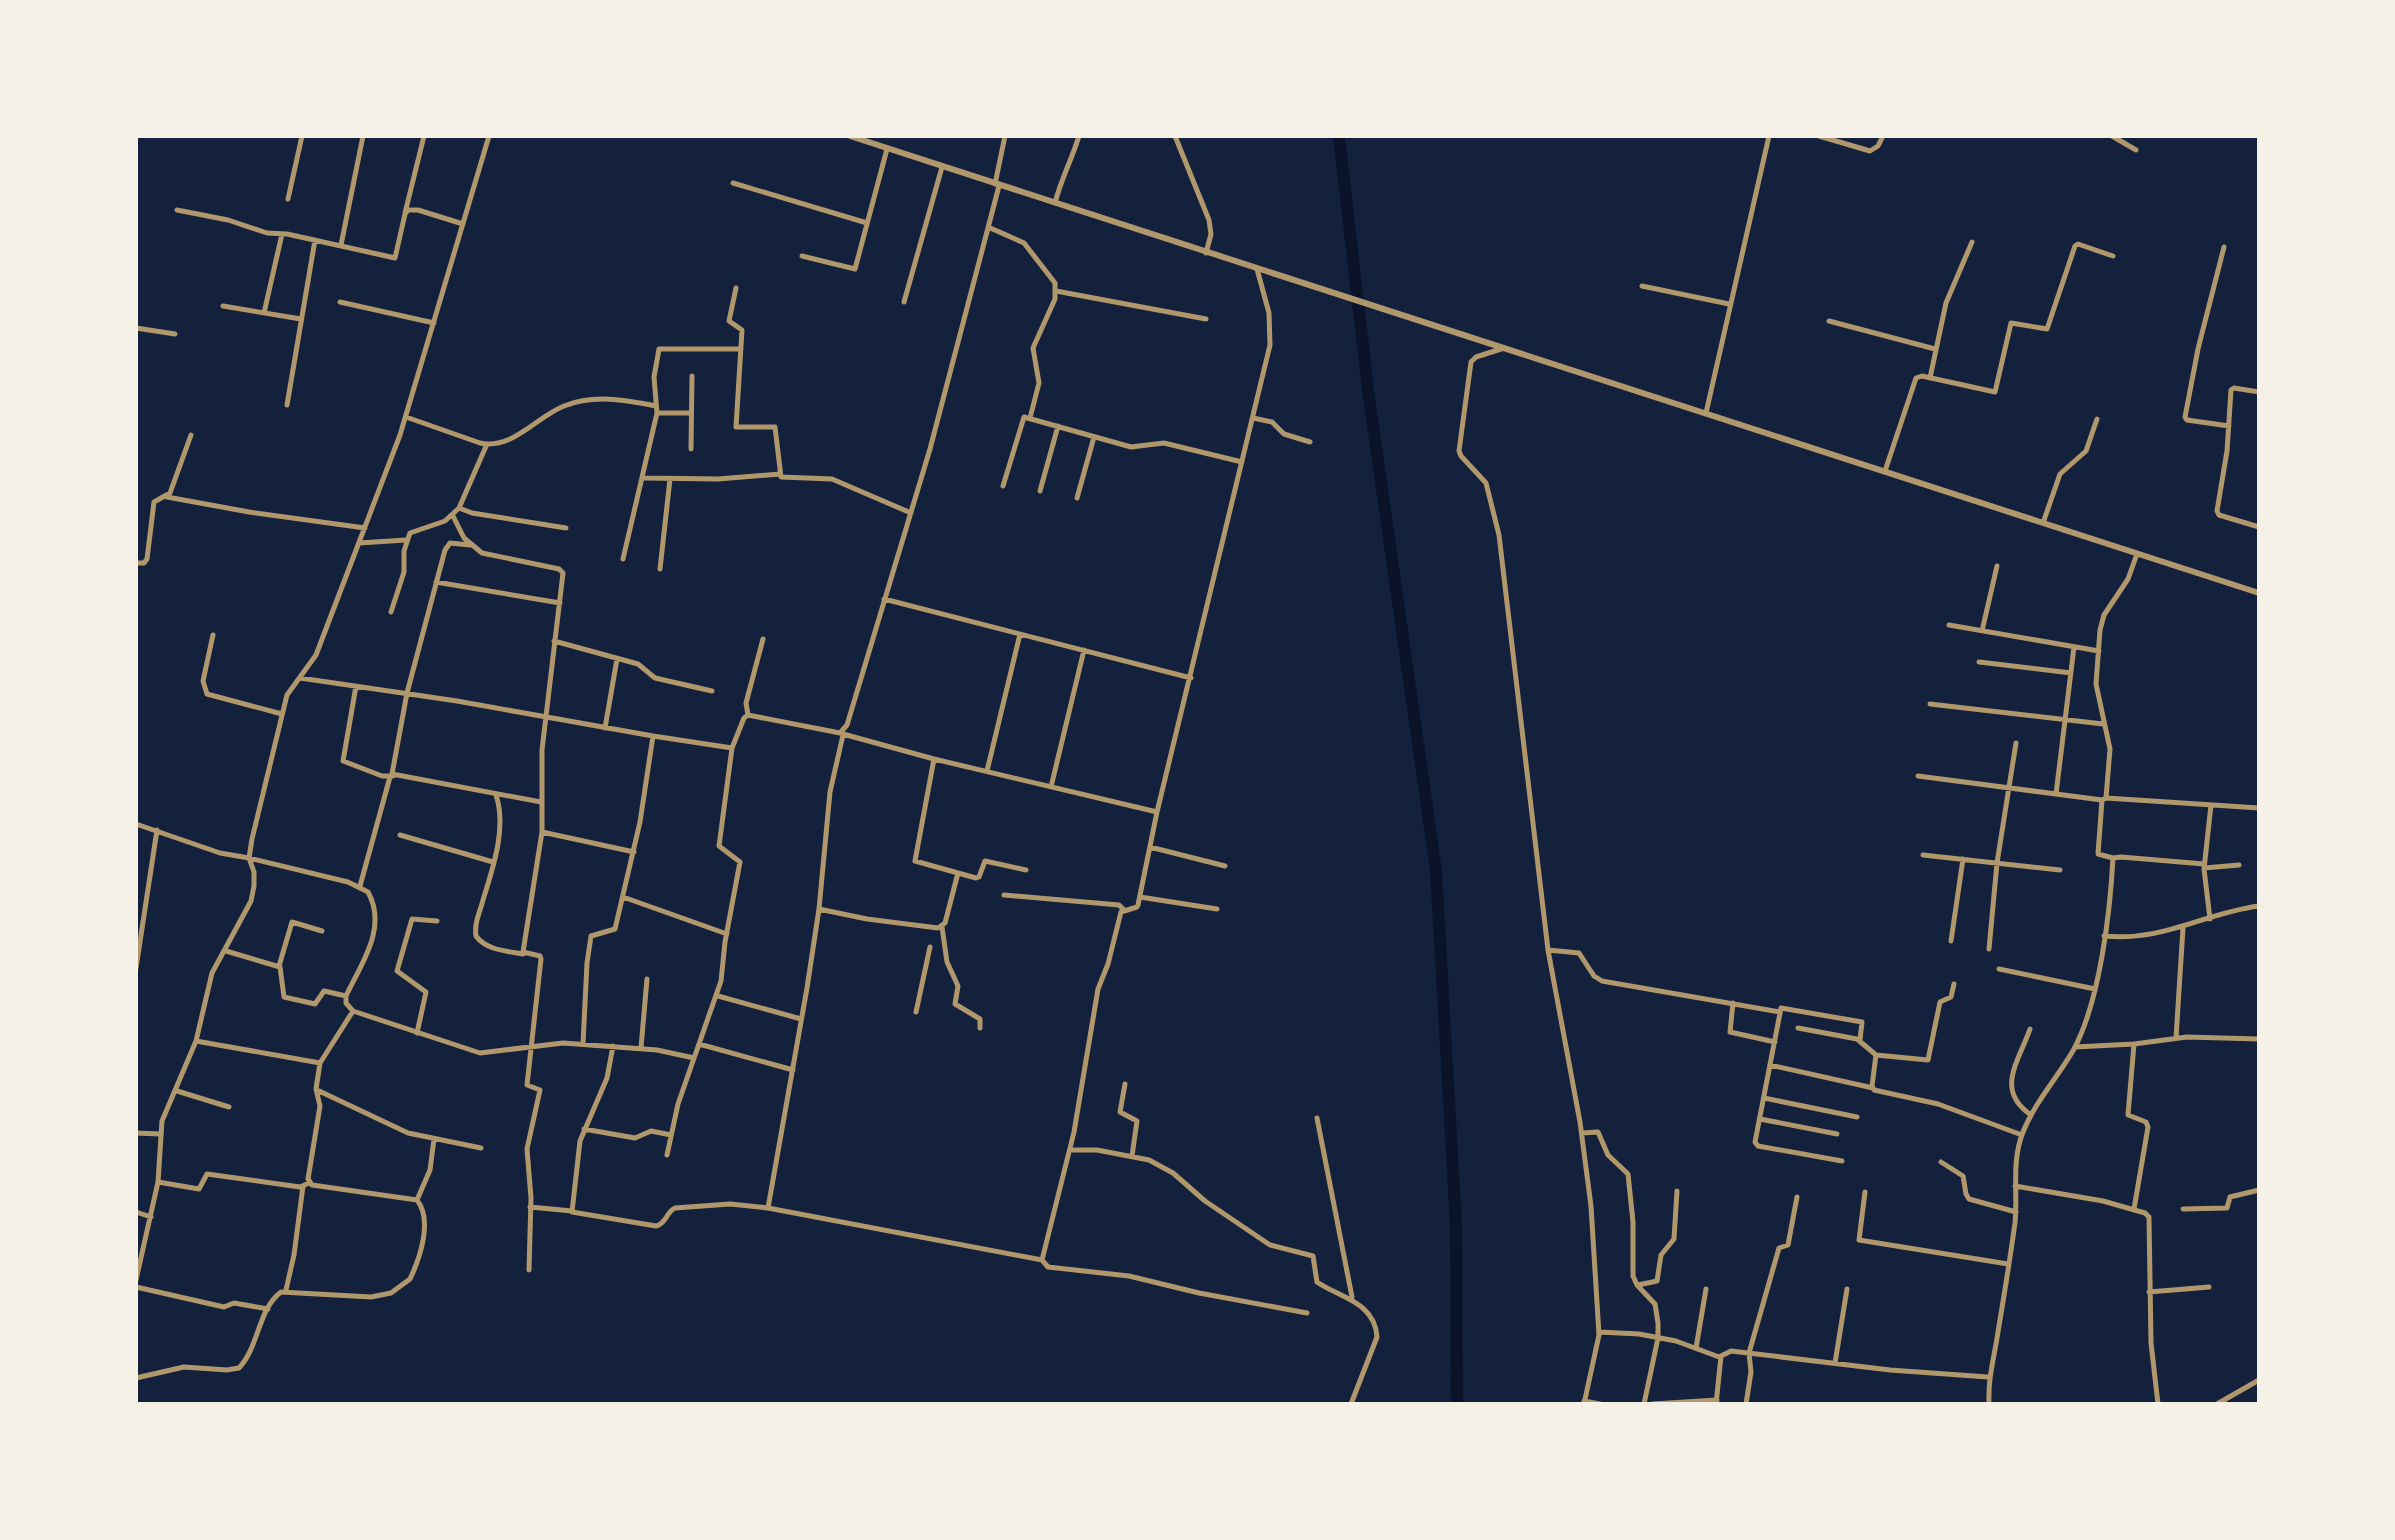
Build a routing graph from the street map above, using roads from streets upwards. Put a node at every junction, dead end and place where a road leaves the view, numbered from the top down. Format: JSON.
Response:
{"nodes":[{"id":1,"x":302,"y":136,"type":"edge"},
{"id":2,"x":363,"y":136,"type":"edge"},
{"id":3,"x":424,"y":136,"type":"edge"},
{"id":4,"x":489,"y":136,"type":"edge"},
{"id":5,"x":850,"y":136,"type":"edge"},
{"id":6,"x":1005,"y":136,"type":"edge"},
{"id":7,"x":1079,"y":136,"type":"edge"},
{"id":8,"x":1175,"y":136,"type":"edge"},
{"id":9,"x":1769,"y":136,"type":"edge"},
{"id":10,"x":1819,"y":136,"type":"edge"},
{"id":11,"x":1883,"y":136,"type":"edge"},
{"id":12,"x":2112,"y":136,"type":"edge"},
{"id":13,"x":887,"y":149,"type":"junction"},
{"id":14,"x":2136,"y":150,"type":"dead end"},
{"id":15,"x":942,"y":167,"type":"junction"},
{"id":16,"x":733,"y":183,"type":"dead end"},
{"id":17,"x":997,"y":186,"type":"junction"},
{"id":18,"x":288,"y":199,"type":"dead end"},
{"id":19,"x":1055,"y":204,"type":"junction"},
{"id":20,"x":177,"y":210,"type":"dead end"},
{"id":21,"x":405,"y":214,"type":"junction"},
{"id":22,"x":867,"y":223,"type":"junction"},
{"id":23,"x":463,"y":224,"type":"junction"},
{"id":24,"x":988,"y":227,"type":"junction"},
{"id":25,"x":282,"y":234,"type":"junction"},
{"id":26,"x":315,"y":240,"type":"junction"},
{"id":27,"x":1972,"y":242,"type":"dead end"},
{"id":28,"x":341,"y":245,"type":"junction"},
{"id":29,"x":2224,"y":247,"type":"dead end"},
{"id":30,"x":1206,"y":253,"type":"junction"},
{"id":31,"x":802,"y":256,"type":"dead end"},
{"id":32,"x":2113,"y":256,"type":"dead end"},
{"id":33,"x":1257,"y":269,"type":"junction"},
{"id":34,"x":1642,"y":286,"type":"dead end"},
{"id":35,"x":736,"y":288,"type":"dead end"},
{"id":36,"x":1056,"y":291,"type":"junction"},
{"id":37,"x":340,"y":302,"type":"dead end"},
{"id":38,"x":904,"y":302,"type":"dead end"},
{"id":39,"x":1729,"y":304,"type":"junction"},
{"id":40,"x":223,"y":306,"type":"dead end"},
{"id":41,"x":264,"y":313,"type":"junction"},
{"id":42,"x":301,"y":319,"type":"junction"},
{"id":43,"x":1206,"y":319,"type":"dead end"},
{"id":44,"x":1829,"y":321,"type":"dead end"},
{"id":45,"x":434,"y":323,"type":"junction"},
{"id":46,"x":136,"y":328,"type":"edge"},
{"id":47,"x":175,"y":334,"type":"dead end"},
{"id":48,"x":1505,"y":348,"type":"junction"},
{"id":49,"x":741,"y":349,"type":"junction"},
{"id":50,"x":1935,"y":349,"type":"junction"},
{"id":51,"x":692,"y":376,"type":"dead end"},
{"id":52,"x":1930,"y":378,"type":"junction"},
{"id":53,"x":2259,"y":392,"type":"edge"},
{"id":54,"x":287,"y":405,"type":"dead end"},
{"id":55,"x":656,"y":406,"type":"junction"},
{"id":56,"x":657,"y":413,"type":"junction"},
{"id":57,"x":691,"y":413,"type":"junction"},
{"id":58,"x":1706,"y":413,"type":"junction"},
{"id":59,"x":406,"y":417,"type":"junction"},
{"id":60,"x":1030,"y":418,"type":"junction"},
{"id":61,"x":1253,"y":418,"type":"junction"},
{"id":62,"x":2097,"y":419,"type":"dead end"},
{"id":63,"x":1058,"y":426,"type":"junction"},
{"id":64,"x":2229,"y":426,"type":"junction"},
{"id":65,"x":191,"y":435,"type":"dead end"},
{"id":66,"x":1094,"y":437,"type":"junction"},
{"id":67,"x":1310,"y":442,"type":"dead end"},
{"id":68,"x":487,"y":444,"type":"junction"},
{"id":69,"x":691,"y":449,"type":"dead end"},
{"id":70,"x":1242,"y":462,"type":"junction"},
{"id":71,"x":1885,"y":471,"type":"junction"},
{"id":72,"x":780,"y":474,"type":"junction"},
{"id":73,"x":644,"y":478,"type":"junction"},
{"id":74,"x":670,"y":479,"type":"junction"},
{"id":75,"x":1003,"y":486,"type":"dead end"},
{"id":76,"x":1040,"y":491,"type":"dead end"},
{"id":77,"x":167,"y":497,"type":"junction"},
{"id":78,"x":1077,"y":498,"type":"dead end"},
{"id":79,"x":459,"y":508,"type":"junction"},
{"id":80,"x":911,"y":513,"type":"junction"},
{"id":81,"x":453,"y":516,"type":"junction"},
{"id":82,"x":2043,"y":523,"type":"junction"},
{"id":83,"x":2259,"y":527,"type":"edge"},
{"id":84,"x":365,"y":528,"type":"junction"},
{"id":85,"x":566,"y":528,"type":"dead end"},
{"id":86,"x":406,"y":540,"type":"junction"},
{"id":87,"x":359,"y":543,"type":"junction"},
{"id":88,"x":470,"y":545,"type":"junction"},
{"id":89,"x":2137,"y":554,"type":"junction"},
{"id":90,"x":623,"y":559,"type":"dead end"},
{"id":91,"x":136,"y":563,"type":"edge"},
{"id":92,"x":1997,"y":566,"type":"dead end"},
{"id":93,"x":660,"y":569,"type":"dead end"},
{"id":94,"x":436,"y":582,"type":"junction"},
{"id":95,"x":2259,"y":593,"type":"edge"},
{"id":96,"x":884,"y":599,"type":"junction"},
{"id":97,"x":560,"y":603,"type":"junction"},
{"id":98,"x":391,"y":612,"type":"dead end"},
{"id":99,"x":1949,"y":625,"type":"dead end"},
{"id":100,"x":1982,"y":631,"type":"junction"},
{"id":101,"x":1020,"y":634,"type":"junction"},
{"id":102,"x":213,"y":635,"type":"dead end"},
{"id":103,"x":763,"y":639,"type":"dead end"},
{"id":104,"x":554,"y":641,"type":"junction"},
{"id":105,"x":2074,"y":647,"type":"junction"},
{"id":106,"x":1084,"y":650,"type":"junction"},
{"id":107,"x":2099,"y":651,"type":"junction"},
{"id":108,"x":617,"y":659,"type":"junction"},
{"id":109,"x":1979,"y":662,"type":"dead end"},
{"id":110,"x":2071,"y":673,"type":"junction"},
{"id":111,"x":300,"y":678,"type":"junction"},
{"id":112,"x":1191,"y":678,"type":"junction"},
{"id":113,"x":356,"y":686,"type":"junction"},
{"id":114,"x":712,"y":691,"type":"dead end"},
{"id":115,"x":407,"y":693,"type":"junction"},
{"id":116,"x":1930,"y":704,"type":"dead end"},
{"id":117,"x":282,"y":714,"type":"junction"},
{"id":118,"x":748,"y":715,"type":"junction"},
{"id":119,"x":545,"y":718,"type":"junction"},
{"id":120,"x":2065,"y":721,"type":"junction"},
{"id":121,"x":2103,"y":724,"type":"junction"},
{"id":122,"x":605,"y":728,"type":"junction"},
{"id":123,"x":842,"y":734,"type":"junction"},
{"id":124,"x":653,"y":736,"type":"junction"},
{"id":125,"x":2016,"y":743,"type":"dead end"},
{"id":126,"x":732,"y":748,"type":"junction"},
{"id":127,"x":934,"y":759,"type":"junction"},
{"id":128,"x":987,"y":771,"type":"junction"},
{"id":129,"x":392,"y":775,"type":"junction"},
{"id":130,"x":1918,"y":776,"type":"dead end"},
{"id":131,"x":1051,"y":787,"type":"junction"},
{"id":132,"x":2009,"y":788,"type":"junction"},
{"id":133,"x":2056,"y":794,"type":"junction"},
{"id":134,"x":496,"y":795,"type":"junction"},
{"id":135,"x":2104,"y":799,"type":"junction"},
{"id":136,"x":541,"y":802,"type":"junction"},
{"id":137,"x":2211,"y":805,"type":"junction"},
{"id":138,"x":2259,"y":808,"type":"edge"},
{"id":139,"x":1157,"y":812,"type":"junction"},
{"id":140,"x":136,"y":824,"type":"edge"},
{"id":141,"x":157,"y":830,"type":"junction"},
{"id":142,"x":542,"y":832,"type":"junction"},
{"id":143,"x":400,"y":835,"type":"dead end"},
{"id":144,"x":1150,"y":847,"type":"junction"},
{"id":145,"x":634,"y":852,"type":"junction"},
{"id":146,"x":1923,"y":855,"type":"dead end"},
{"id":147,"x":249,"y":858,"type":"junction"},
{"id":148,"x":2113,"y":858,"type":"junction"},
{"id":149,"x":1963,"y":859,"type":"junction"},
{"id":150,"x":493,"y":862,"type":"junction"},
{"id":151,"x":1997,"y":863,"type":"junction"},
{"id":152,"x":2239,"y":865,"type":"dead end"},
{"id":153,"x":1225,"y":866,"type":"dead end"},
{"id":154,"x":2204,"y":866,"type":"junction"},
{"id":155,"x":1026,"y":870,"type":"dead end"},
{"id":156,"x":2060,"y":870,"type":"dead end"},
{"id":157,"x":958,"y":873,"type":"junction"},
{"id":158,"x":360,"y":886,"type":"junction"},
{"id":159,"x":1004,"y":895,"type":"dead end"},
{"id":160,"x":623,"y":897,"type":"junction"},
{"id":161,"x":1140,"y":897,"type":"junction"},
{"id":162,"x":2259,"y":906,"type":"edge"},
{"id":163,"x":819,"y":909,"type":"junction"},
{"id":164,"x":1217,"y":909,"type":"dead end"},
{"id":165,"x":1124,"y":910,"type":"junction"},
{"id":166,"x":2210,"y":919,"type":"junction"},
{"id":167,"x":437,"y":921,"type":"dead end"},
{"id":168,"x":942,"y":927,"type":"junction"},
{"id":169,"x":2183,"y":928,"type":"junction"},
{"id":170,"x":322,"y":931,"type":"dead end"},
{"id":171,"x":727,"y":934,"type":"junction"},
{"id":172,"x":2104,"y":936,"type":"junction"},
{"id":173,"x":1951,"y":941,"type":"dead end"},
{"id":174,"x":930,"y":947,"type":"dead end"},
{"id":175,"x":1989,"y":949,"type":"dead end"},
{"id":176,"x":1548,"y":950,"type":"junction"},
{"id":177,"x":226,"y":951,"type":"junction"},
{"id":178,"x":524,"y":954,"type":"junction"},
{"id":179,"x":279,"y":966,"type":"junction"},
{"id":180,"x":136,"y":968,"type":"edge"},
{"id":181,"x":1999,"y":969,"type":"dead end"},
{"id":182,"x":647,"y":979,"type":"dead end"},
{"id":183,"x":1954,"y":984,"type":"dead end"},
{"id":184,"x":2095,"y":989,"type":"junction"},
{"id":185,"x":346,"y":996,"type":"junction"},
{"id":186,"x":717,"y":996,"type":"junction"},
{"id":187,"x":1733,"y":1003,"type":"junction"},
{"id":188,"x":353,"y":1011,"type":"junction"},
{"id":189,"x":916,"y":1012,"type":"dead end"},
{"id":190,"x":1780,"y":1012,"type":"junction"},
{"id":191,"x":801,"y":1019,"type":"junction"},
{"id":192,"x":980,"y":1028,"type":"dead end"},
{"id":193,"x":1798,"y":1028,"type":"dead end"},
{"id":194,"x":2030,"y":1029,"type":"dead end"},
{"id":195,"x":417,"y":1033,"type":"junction"},
{"id":196,"x":2176,"y":1039,"type":"junction"},
{"id":197,"x":2259,"y":1039,"type":"edge"},
{"id":198,"x":1860,"y":1040,"type":"junction"},
{"id":199,"x":196,"y":1041,"type":"junction"},
{"id":200,"x":1775,"y":1042,"type":"junction"},
{"id":201,"x":583,"y":1044,"type":"junction"},
{"id":202,"x":699,"y":1044,"type":"junction"},
{"id":203,"x":2134,"y":1044,"type":"junction"},
{"id":204,"x":531,"y":1046,"type":"junction"},
{"id":205,"x":613,"y":1046,"type":"junction"},
{"id":206,"x":2075,"y":1047,"type":"junction"},
{"id":207,"x":641,"y":1048,"type":"junction"},
{"id":208,"x":1876,"y":1055,"type":"junction"},
{"id":209,"x":694,"y":1058,"type":"junction"},
{"id":210,"x":320,"y":1063,"type":"junction"},
{"id":211,"x":1770,"y":1065,"type":"junction"},
{"id":212,"x":793,"y":1070,"type":"junction"},
{"id":213,"x":1125,"y":1084,"type":"dead end"},
{"id":214,"x":1873,"y":1088,"type":"junction"},
{"id":215,"x":316,"y":1089,"type":"junction"},
{"id":216,"x":177,"y":1091,"type":"junction"},
{"id":217,"x":1764,"y":1098,"type":"junction"},
{"id":218,"x":229,"y":1107,"type":"dead end"},
{"id":219,"x":2031,"y":1115,"type":"junction"},
{"id":220,"x":1857,"y":1117,"type":"dead end"},
{"id":221,"x":1317,"y":1118,"type":"dead end"},
{"id":222,"x":1760,"y":1119,"type":"junction"},
{"id":223,"x":584,"y":1129,"type":"junction"},
{"id":224,"x":136,"y":1133,"type":"edge"},
{"id":225,"x":1582,"y":1133,"type":"junction"},
{"id":226,"x":160,"y":1134,"type":"junction"},
{"id":227,"x":1837,"y":1134,"type":"dead end"},
{"id":228,"x":671,"y":1135,"type":"junction"},
{"id":229,"x":2022,"y":1135,"type":"junction"},
{"id":230,"x":434,"y":1139,"type":"junction"},
{"id":231,"x":481,"y":1148,"type":"dead end"},
{"id":232,"x":1070,"y":1150,"type":"junction"},
{"id":233,"x":667,"y":1155,"type":"dead end"},
{"id":234,"x":1132,"y":1156,"type":"junction"},
{"id":235,"x":1842,"y":1161,"type":"dead end"},
{"id":236,"x":1941,"y":1162,"type":"dead end"},
{"id":237,"x":158,"y":1182,"type":"junction"},
{"id":238,"x":309,"y":1183,"type":"junction"},
{"id":239,"x":303,"y":1186,"type":"junction"},
{"id":240,"x":2015,"y":1186,"type":"junction"},
{"id":241,"x":2259,"y":1190,"type":"edge"},
{"id":242,"x":1677,"y":1191,"type":"dead end"},
{"id":243,"x":1865,"y":1192,"type":"dead end"},
{"id":244,"x":1797,"y":1197,"type":"dead end"},
{"id":245,"x":417,"y":1200,"type":"junction"},
{"id":246,"x":530,"y":1207,"type":"junction"},
{"id":247,"x":768,"y":1208,"type":"junction"},
{"id":248,"x":2134,"y":1209,"type":"junction"},
{"id":249,"x":2183,"y":1209,"type":"dead end"},
{"id":250,"x":572,"y":1211,"type":"junction"},
{"id":251,"x":136,"y":1212,"type":"edge"},
{"id":252,"x":2016,"y":1212,"type":"junction"},
{"id":253,"x":151,"y":1217,"type":"junction"},
{"id":254,"x":1042,"y":1260,"type":"junction"},
{"id":255,"x":2008,"y":1264,"type":"junction"},
{"id":256,"x":529,"y":1270,"type":"dead end"},
{"id":257,"x":136,"y":1280,"type":"edge"},
{"id":258,"x":1637,"y":1285,"type":"junction"},
{"id":259,"x":136,"y":1287,"type":"edge"},
{"id":260,"x":2209,"y":1287,"type":"dead end"},
{"id":261,"x":1706,"y":1289,"type":"dead end"},
{"id":262,"x":1847,"y":1289,"type":"dead end"},
{"id":263,"x":286,"y":1290,"type":"junction"},
{"id":264,"x":2149,"y":1292,"type":"junction"},
{"id":265,"x":1352,"y":1298,"type":"junction"},
{"id":266,"x":268,"y":1309,"type":"junction"},
{"id":267,"x":1307,"y":1313,"type":"dead end"},
{"id":268,"x":1599,"y":1332,"type":"junction"},
{"id":269,"x":1658,"y":1338,"type":"junction"},
{"id":270,"x":1696,"y":1348,"type":"junction"},
{"id":271,"x":1749,"y":1353,"type":"junction"},
{"id":272,"x":1721,"y":1356,"type":"junction"},
{"id":273,"x":1835,"y":1363,"type":"junction"},
{"id":274,"x":1988,"y":1377,"type":"junction"},
{"id":275,"x":136,"y":1378,"type":"edge"},
{"id":276,"x":2259,"y":1380,"type":"edge"},
{"id":277,"x":2230,"y":1400,"type":"edge"},
{"id":278,"x":1584,"y":1402,"type":"edge"},
{"id":279,"x":1716,"y":1402,"type":"edge"},
{"id":280,"x":1351,"y":1404,"type":"edge"},
{"id":281,"x":1600,"y":1404,"type":"edge"},
{"id":282,"x":1644,"y":1404,"type":"edge"},
{"id":283,"x":1652,"y":1404,"type":"edge"},
{"id":284,"x":1746,"y":1404,"type":"edge"},
{"id":285,"x":1989,"y":1404,"type":"edge"},
{"id":286,"x":2158,"y":1404,"type":"edge"},
{"id":287,"x":2217,"y":1404,"type":"edge"}],
"edges":[{"from":1,"to":18,"type":"street"},
{"from":2,"to":28,"type":"street"},
{"from":3,"to":21,"type":"street"},
{"from":4,"to":23,"type":"street"},
{"from":5,"to":13,"type":"street"},
{"from":6,"to":17,"type":"street"},
{"from":7,"to":19,"type":"street"},
{"from":8,"to":30,"type":"street"},
{"from":9,"to":39,"type":"street"},
{"from":10,"to":11,"type":"street"},
{"from":12,"to":14,"type":"street"},
{"from":13,"to":15,"type":"street"},
{"from":13,"to":22,"type":"street"},
{"from":15,"to":17,"type":"street"},
{"from":15,"to":38,"type":"street"},
{"from":16,"to":22,"type":"street"},
{"from":17,"to":19,"type":"street"},
{"from":17,"to":24,"type":"street"},
{"from":19,"to":30,"type":"street"},
{"from":20,"to":25,"type":"street"},
{"from":21,"to":23,"type":"street"},
{"from":21,"to":28,"type":"street"},
{"from":22,"to":31,"type":"street"},
{"from":23,"to":45,"type":"street"},
{"from":24,"to":36,"type":"street"},
{"from":24,"to":80,"type":"street"},
{"from":25,"to":26,"type":"street"},
{"from":25,"to":41,"type":"street"},
{"from":26,"to":28,"type":"street"},
{"from":26,"to":42,"type":"street"},
{"from":27,"to":50,"type":"street"},
{"from":29,"to":64,"type":"street"},
{"from":30,"to":33,"type":"street"},
{"from":32,"to":52,"type":"street"},
{"from":33,"to":48,"type":"street"},
{"from":33,"to":61,"type":"street"},
{"from":34,"to":39,"type":"street"},
{"from":35,"to":49,"type":"street"},
{"from":36,"to":43,"type":"street"},
{"from":36,"to":60,"type":"street"},
{"from":37,"to":45,"type":"street"},
{"from":39,"to":58,"type":"street"},
{"from":40,"to":41,"type":"street"},
{"from":41,"to":42,"type":"street"},
{"from":42,"to":54,"type":"street"},
{"from":44,"to":50,"type":"street"},
{"from":45,"to":59,"type":"street"},
{"from":46,"to":47,"type":"street"},
{"from":48,"to":58,"type":"street"},
{"from":48,"to":176,"type":"street"},
{"from":49,"to":55,"type":"street"},
{"from":49,"to":72,"type":"street"},
{"from":50,"to":52,"type":"street"},
{"from":51,"to":57,"type":"street"},
{"from":52,"to":71,"type":"street"},
{"from":53,"to":64,"type":"street"},
{"from":55,"to":56,"type":"street"},
{"from":55,"to":68,"type":"street"},
{"from":56,"to":57,"type":"street"},
{"from":56,"to":73,"type":"street"},
{"from":57,"to":69,"type":"street"},
{"from":58,"to":71,"type":"street"},
{"from":59,"to":68,"type":"street"},
{"from":59,"to":84,"type":"street"},
{"from":60,"to":63,"type":"street"},
{"from":60,"to":75,"type":"street"},
{"from":61,"to":67,"type":"street"},
{"from":61,"to":70,"type":"street"},
{"from":62,"to":82,"type":"street"},
{"from":63,"to":66,"type":"street"},
{"from":63,"to":76,"type":"street"},
{"from":64,"to":83,"type":"street"},
{"from":65,"to":77,"type":"street"},
{"from":66,"to":70,"type":"street"},
{"from":66,"to":78,"type":"street"},
{"from":68,"to":79,"type":"street"},
{"from":70,"to":112,"type":"street"},
{"from":71,"to":82,"type":"street"},
{"from":72,"to":74,"type":"street"},
{"from":72,"to":80,"type":"street"},
{"from":73,"to":74,"type":"street"},
{"from":73,"to":90,"type":"street"},
{"from":74,"to":93,"type":"street"},
{"from":77,"to":84,"type":"street"},
{"from":77,"to":91,"type":"street"},
{"from":79,"to":81,"type":"street"},
{"from":79,"to":85,"type":"street"},
{"from":80,"to":96,"type":"street"},
{"from":81,"to":86,"type":"street"},
{"from":81,"to":88,"type":"street"},
{"from":82,"to":89,"type":"street"},
{"from":84,"to":87,"type":"street"},
{"from":86,"to":87,"type":"street"},
{"from":86,"to":98,"type":"street"},
{"from":87,"to":111,"type":"street"},
{"from":88,"to":94,"type":"street"},
{"from":88,"to":97,"type":"street"},
{"from":89,"to":95,"type":"street"},
{"from":89,"to":107,"type":"street"},
{"from":92,"to":100,"type":"street"},
{"from":94,"to":97,"type":"street"},
{"from":94,"to":115,"type":"street"},
{"from":96,"to":101,"type":"street"},
{"from":96,"to":123,"type":"street"},
{"from":97,"to":104,"type":"street"},
{"from":99,"to":100,"type":"street"},
{"from":100,"to":105,"type":"street"},
{"from":101,"to":106,"type":"street"},
{"from":101,"to":128,"type":"street"},
{"from":102,"to":117,"type":"street"},
{"from":103,"to":118,"type":"street"},
{"from":104,"to":108,"type":"street"},
{"from":104,"to":119,"type":"street"},
{"from":105,"to":107,"type":"street"},
{"from":105,"to":110,"type":"street"},
{"from":106,"to":112,"type":"street"},
{"from":106,"to":131,"type":"street"},
{"from":107,"to":121,"type":"street"},
{"from":108,"to":114,"type":"street"},
{"from":108,"to":122,"type":"street"},
{"from":109,"to":110,"type":"street"},
{"from":110,"to":120,"type":"street"},
{"from":111,"to":113,"type":"street"},
{"from":111,"to":117,"type":"street"},
{"from":112,"to":139,"type":"street"},
{"from":113,"to":115,"type":"street"},
{"from":113,"to":129,"type":"street"},
{"from":115,"to":119,"type":"street"},
{"from":115,"to":129,"type":"street"},
{"from":116,"to":120,"type":"street"},
{"from":117,"to":147,"type":"street"},
{"from":118,"to":123,"type":"street"},
{"from":118,"to":126,"type":"street"},
{"from":119,"to":122,"type":"street"},
{"from":119,"to":136,"type":"street"},
{"from":120,"to":121,"type":"street"},
{"from":120,"to":133,"type":"street"},
{"from":121,"to":135,"type":"street"},
{"from":122,"to":124,"type":"street"},
{"from":123,"to":127,"type":"street"},
{"from":123,"to":163,"type":"street"},
{"from":124,"to":126,"type":"street"},
{"from":124,"to":145,"type":"street"},
{"from":125,"to":132,"type":"street"},
{"from":126,"to":171,"type":"street"},
{"from":127,"to":128,"type":"street"},
{"from":127,"to":157,"type":"street"},
{"from":128,"to":131,"type":"street"},
{"from":129,"to":134,"type":"street"},
{"from":129,"to":158,"type":"street"},
{"from":130,"to":132,"type":"street"},
{"from":131,"to":139,"type":"street"},
{"from":132,"to":133,"type":"street"},
{"from":132,"to":151,"type":"street"},
{"from":133,"to":135,"type":"street"},
{"from":134,"to":136,"type":"street"},
{"from":134,"to":150,"type":"street"},
{"from":135,"to":137,"type":"street"},
{"from":135,"to":148,"type":"street"},
{"from":136,"to":142,"type":"street"},
{"from":137,"to":138,"type":"street"},
{"from":137,"to":154,"type":"street"},
{"from":139,"to":144,"type":"street"},
{"from":140,"to":141,"type":"street"},
{"from":141,"to":147,"type":"street"},
{"from":141,"to":180,"type":"street"},
{"from":142,"to":145,"type":"street"},
{"from":142,"to":178,"type":"street"},
{"from":143,"to":150,"type":"street"},
{"from":144,"to":153,"type":"street"},
{"from":144,"to":161,"type":"street"},
{"from":145,"to":160,"type":"street"},
{"from":146,"to":149,"type":"street"},
{"from":147,"to":158,"type":"street"},
{"from":147,"to":177,"type":"street"},
{"from":148,"to":154,"type":"street"},
{"from":148,"to":172,"type":"street"},
{"from":149,"to":151,"type":"street"},
{"from":149,"to":173,"type":"street"},
{"from":150,"to":178,"type":"street"},
{"from":151,"to":156,"type":"street"},
{"from":151,"to":175,"type":"street"},
{"from":152,"to":154,"type":"street"},
{"from":154,"to":166,"type":"street"},
{"from":155,"to":157,"type":"street"},
{"from":157,"to":168,"type":"street"},
{"from":158,"to":185,"type":"street"},
{"from":159,"to":165,"type":"street"},
{"from":160,"to":171,"type":"street"},
{"from":160,"to":201,"type":"street"},
{"from":161,"to":164,"type":"street"},
{"from":161,"to":165,"type":"street"},
{"from":162,"to":166,"type":"street"},
{"from":163,"to":168,"type":"street"},
{"from":163,"to":191,"type":"street"},
{"from":165,"to":232,"type":"street"},
{"from":166,"to":169,"type":"street"},
{"from":167,"to":195,"type":"street"},
{"from":168,"to":192,"type":"street"},
{"from":169,"to":172,"type":"street"},
{"from":169,"to":196,"type":"street"},
{"from":170,"to":179,"type":"street"},
{"from":171,"to":186,"type":"street"},
{"from":172,"to":184,"type":"street"},
{"from":174,"to":189,"type":"street"},
{"from":176,"to":187,"type":"street"},
{"from":176,"to":225,"type":"street"},
{"from":177,"to":179,"type":"street"},
{"from":177,"to":199,"type":"street"},
{"from":178,"to":204,"type":"street"},
{"from":179,"to":185,"type":"street"},
{"from":181,"to":184,"type":"street"},
{"from":182,"to":207,"type":"street"},
{"from":183,"to":208,"type":"street"},
{"from":184,"to":206,"type":"street"},
{"from":185,"to":188,"type":"street"},
{"from":186,"to":191,"type":"street"},
{"from":186,"to":202,"type":"street"},
{"from":187,"to":190,"type":"street"},
{"from":187,"to":200,"type":"street"},
{"from":188,"to":195,"type":"street"},
{"from":188,"to":210,"type":"street"},
{"from":190,"to":198,"type":"street"},
{"from":190,"to":200,"type":"street"},
{"from":191,"to":212,"type":"street"},
{"from":193,"to":198,"type":"street"},
{"from":194,"to":219,"type":"street"},
{"from":195,"to":204,"type":"street"},
{"from":196,"to":197,"type":"street"},
{"from":196,"to":203,"type":"street"},
{"from":198,"to":208,"type":"street"},
{"from":199,"to":210,"type":"street"},
{"from":199,"to":216,"type":"street"},
{"from":200,"to":211,"type":"street"},
{"from":201,"to":204,"type":"street"},
{"from":201,"to":205,"type":"street"},
{"from":202,"to":209,"type":"street"},
{"from":202,"to":212,"type":"street"},
{"from":203,"to":206,"type":"street"},
{"from":203,"to":248,"type":"street"},
{"from":204,"to":246,"type":"street"},
{"from":205,"to":207,"type":"street"},
{"from":205,"to":223,"type":"street"},
{"from":206,"to":219,"type":"street"},
{"from":207,"to":209,"type":"street"},
{"from":208,"to":214,"type":"street"},
{"from":209,"to":228,"type":"street"},
{"from":210,"to":215,"type":"street"},
{"from":211,"to":214,"type":"street"},
{"from":211,"to":217,"type":"street"},
{"from":212,"to":247,"type":"street"},
{"from":213,"to":234,"type":"street"},
{"from":214,"to":229,"type":"street"},
{"from":215,"to":230,"type":"street"},
{"from":215,"to":238,"type":"street"},
{"from":216,"to":218,"type":"street"},
{"from":216,"to":226,"type":"street"},
{"from":217,"to":220,"type":"street"},
{"from":217,"to":222,"type":"street"},
{"from":219,"to":229,"type":"street"},
{"from":221,"to":265,"type":"street"},
{"from":222,"to":227,"type":"street"},
{"from":222,"to":235,"type":"street"},
{"from":223,"to":228,"type":"street"},
{"from":223,"to":250,"type":"street"},
{"from":224,"to":226,"type":"street"},
{"from":225,"to":258,"type":"street"},
{"from":225,"to":268,"type":"street"},
{"from":226,"to":237,"type":"street"},
{"from":228,"to":233,"type":"street"},
{"from":229,"to":240,"type":"street"},
{"from":230,"to":231,"type":"street"},
{"from":230,"to":245,"type":"street"},
{"from":232,"to":234,"type":"street"},
{"from":232,"to":254,"type":"street"},
{"from":234,"to":265,"type":"street"},
{"from":236,"to":252,"type":"street"},
{"from":237,"to":239,"type":"street"},
{"from":237,"to":253,"type":"street"},
{"from":238,"to":239,"type":"street"},
{"from":238,"to":245,"type":"street"},
{"from":239,"to":263,"type":"street"},
{"from":240,"to":248,"type":"street"},
{"from":240,"to":252,"type":"street"},
{"from":241,"to":249,"type":"street"},
{"from":242,"to":258,"type":"street"},
{"from":243,"to":255,"type":"street"},
{"from":244,"to":271,"type":"street"},
{"from":245,"to":263,"type":"street"},
{"from":246,"to":250,"type":"street"},
{"from":246,"to":256,"type":"street"},
{"from":247,"to":250,"type":"street"},
{"from":247,"to":254,"type":"street"},
{"from":248,"to":264,"type":"street"},
{"from":251,"to":253,"type":"street"},
{"from":252,"to":255,"type":"street"},
{"from":253,"to":257,"type":"street"},
{"from":254,"to":267,"type":"street"},
{"from":255,"to":274,"type":"street"},
{"from":258,"to":269,"type":"street"},
{"from":259,"to":266,"type":"street"},
{"from":260,"to":264,"type":"street"},
{"from":261,"to":270,"type":"street"},
{"from":262,"to":273,"type":"street"},
{"from":263,"to":266,"type":"street"},
{"from":264,"to":286,"type":"street"},
{"from":265,"to":280,"type":"street"},
{"from":266,"to":275,"type":"street"},
{"from":268,"to":269,"type":"street"},
{"from":268,"to":278,"type":"street"},
{"from":269,"to":270,"type":"street"},
{"from":269,"to":282,"type":"street"},
{"from":270,"to":272,"type":"street"},
{"from":271,"to":272,"type":"street"},
{"from":271,"to":273,"type":"street"},
{"from":271,"to":284,"type":"street"},
{"from":272,"to":279,"type":"street"},
{"from":273,"to":274,"type":"street"},
{"from":274,"to":285,"type":"street"},
{"from":276,"to":277,"type":"street"},
{"from":277,"to":287,"type":"street"},
{"from":278,"to":281,"type":"street"},
{"from":279,"to":283,"type":"street"}]}
